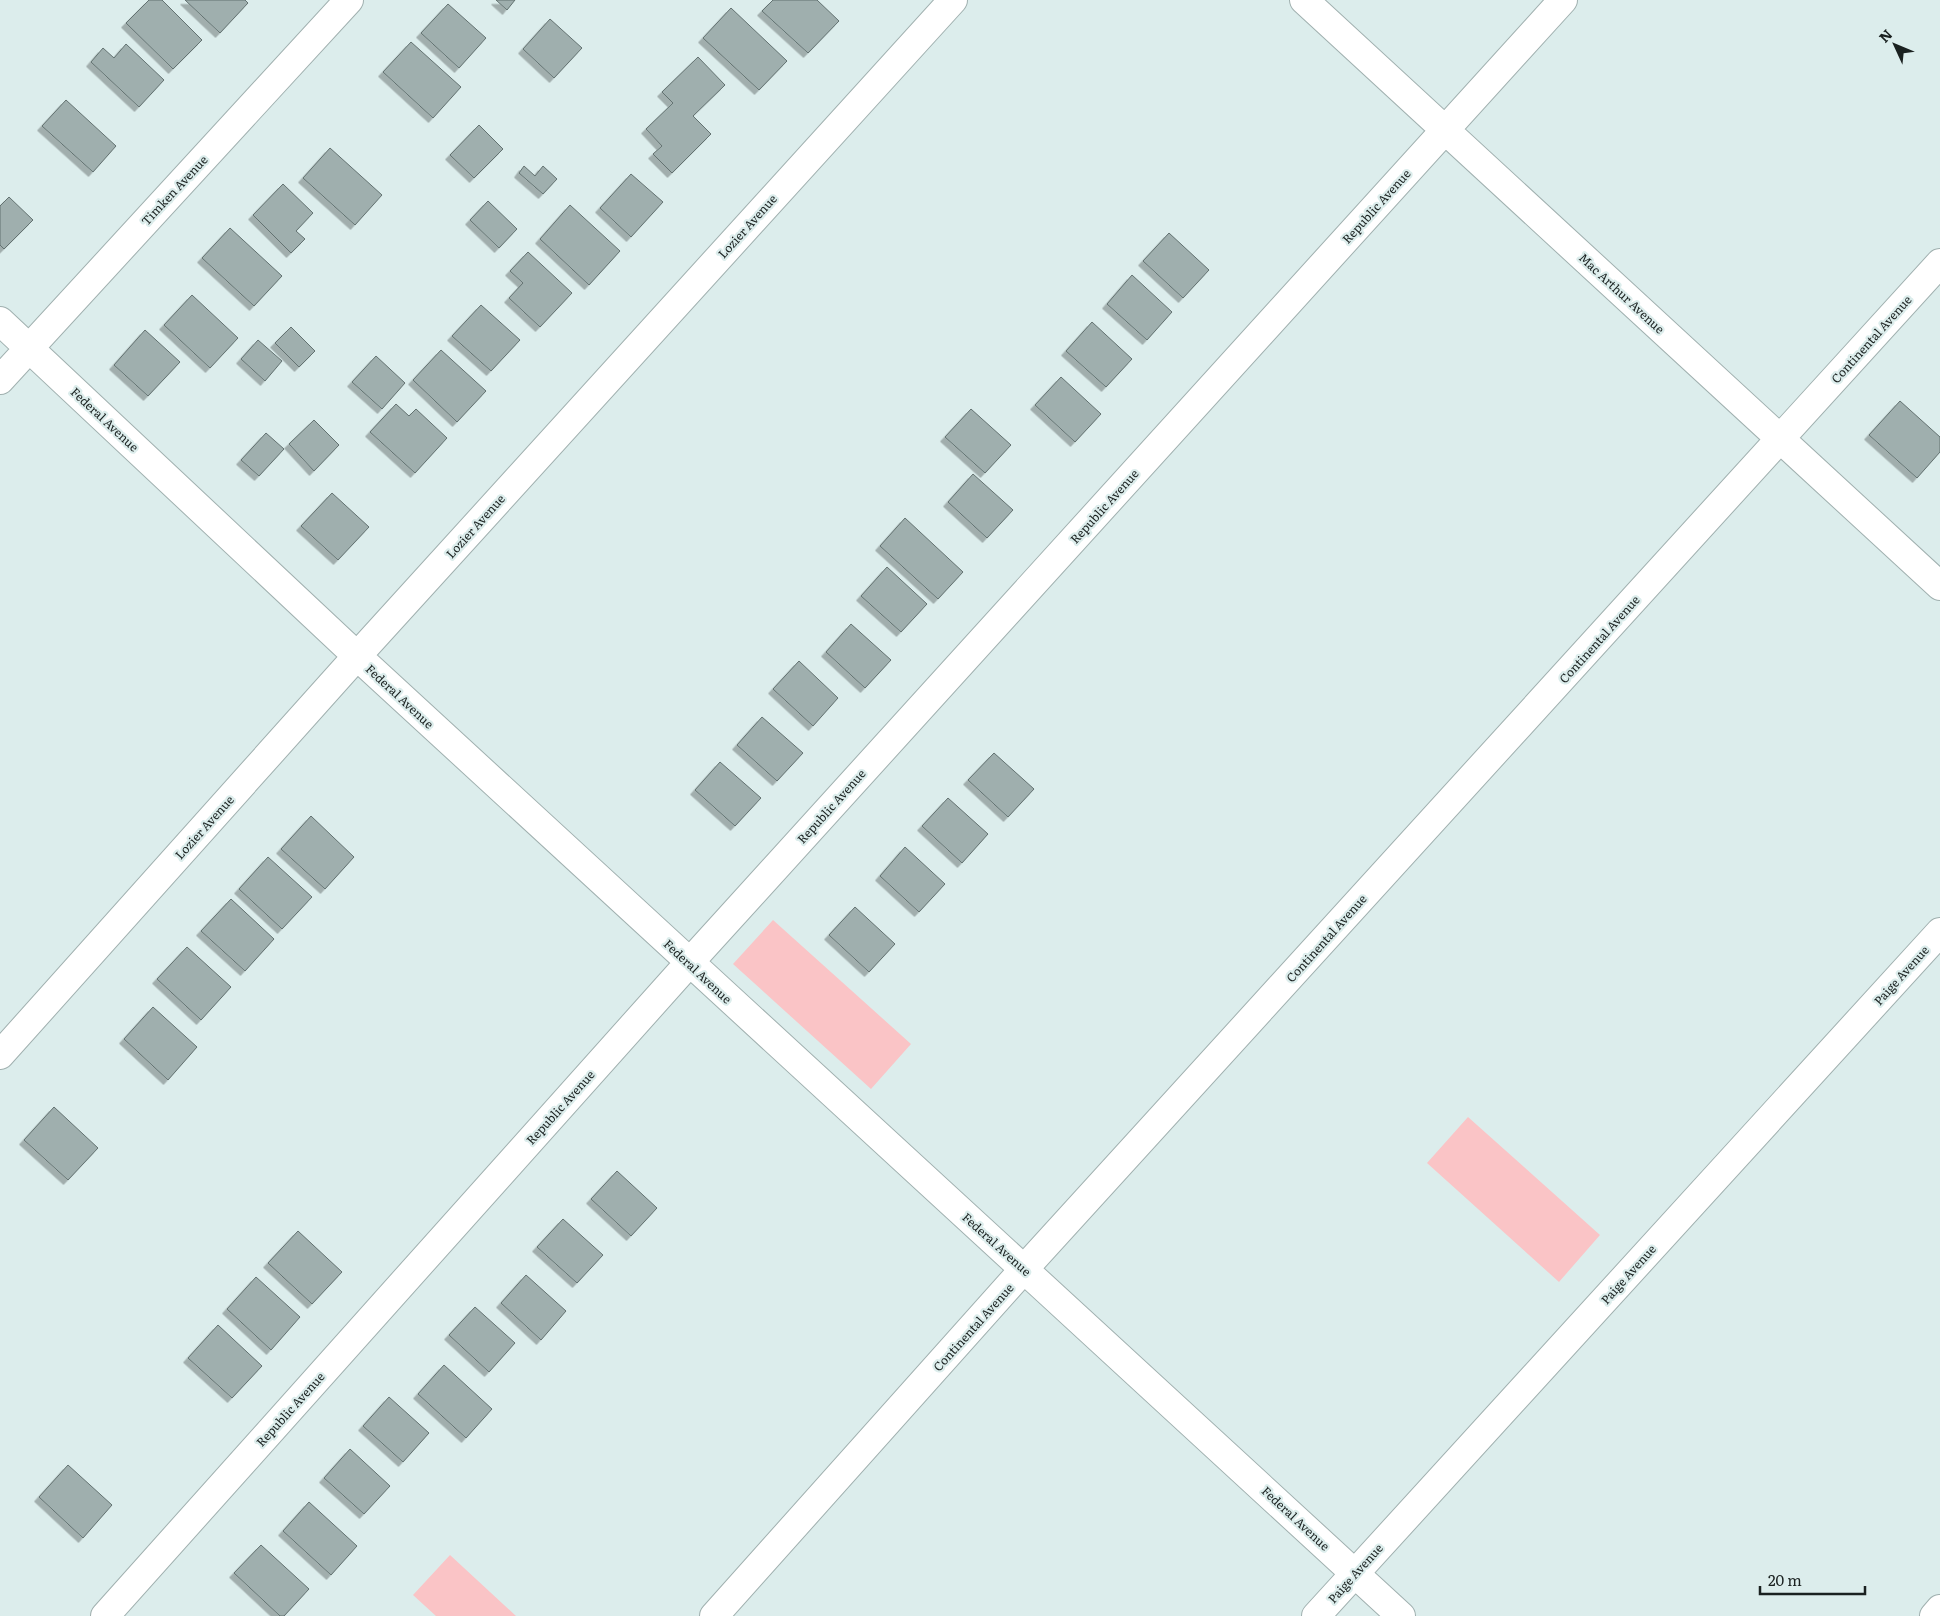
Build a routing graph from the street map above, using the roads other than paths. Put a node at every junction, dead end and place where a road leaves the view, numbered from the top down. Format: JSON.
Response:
{"nodes":[{"id":1,"x":349,"y":0,"type":"edge"},
{"id":2,"x":953,"y":0,"type":"edge"},
{"id":3,"x":1304,"y":0,"type":"edge"},
{"id":4,"x":1563,"y":0,"type":"edge"},
{"id":5,"x":1445,"y":130,"type":"junction"},
{"id":6,"x":1940,"y":262,"type":"edge"},
{"id":7,"x":0,"y":321,"type":"edge"},
{"id":8,"x":30,"y":348,"type":"junction"},
{"id":9,"x":0,"y":380,"type":"edge"},
{"id":10,"x":1781,"y":440,"type":"junction"},
{"id":11,"x":1940,"y":586,"type":"edge"},
{"id":12,"x":356,"y":656,"type":"junction"},
{"id":13,"x":1940,"y":932,"type":"edge"},
{"id":14,"x":689,"y":963,"type":"junction"},
{"id":15,"x":0,"y":1055,"type":"edge"},
{"id":16,"x":1024,"y":1269,"type":"junction"},
{"id":17,"x":1355,"y":1572,"type":"junction"},
{"id":18,"x":1940,"y":1609,"type":"edge"},
{"id":19,"x":105,"y":1616,"type":"edge"},
{"id":20,"x":714,"y":1616,"type":"edge"},
{"id":21,"x":1316,"y":1616,"type":"edge"},
{"id":22,"x":1401,"y":1616,"type":"edge"},
{"id":23,"x":1934,"y":1616,"type":"edge"}],
"edges":[{"from":1,"to":8,"type":"street","name":"Timken Avenue"},
{"from":2,"to":12,"type":"street","name":"Lozier Avenue"},
{"from":3,"to":5,"type":"street","name":"Mac Arthur Avenue"},
{"from":4,"to":5,"type":"street","name":"Republic Avenue"},
{"from":5,"to":10,"type":"street","name":"Mac Arthur Avenue"},
{"from":5,"to":14,"type":"street","name":"Republic Avenue"},
{"from":6,"to":10,"type":"street","name":"Continental Avenue"},
{"from":7,"to":8,"type":"street","name":"Federal Avenue"},
{"from":8,"to":9,"type":"street","name":"Timken Avenue"},
{"from":8,"to":12,"type":"street","name":"Federal Avenue"},
{"from":10,"to":11,"type":"street","name":"Mac Arthur Avenue"},
{"from":10,"to":16,"type":"street","name":"Continental Avenue"},
{"from":12,"to":14,"type":"street","name":"Federal Avenue"},
{"from":12,"to":15,"type":"street","name":"Lozier Avenue"},
{"from":13,"to":17,"type":"street","name":"Paige Avenue"},
{"from":14,"to":16,"type":"street","name":"Federal Avenue"},
{"from":14,"to":19,"type":"street","name":"Republic Avenue"},
{"from":16,"to":17,"type":"street","name":"Federal Avenue"},
{"from":16,"to":20,"type":"street","name":"Continental Avenue"},
{"from":17,"to":21,"type":"street","name":"Paige Avenue"},
{"from":17,"to":22,"type":"street","name":"Federal Avenue"},
{"from":18,"to":23,"type":"street"}]}
